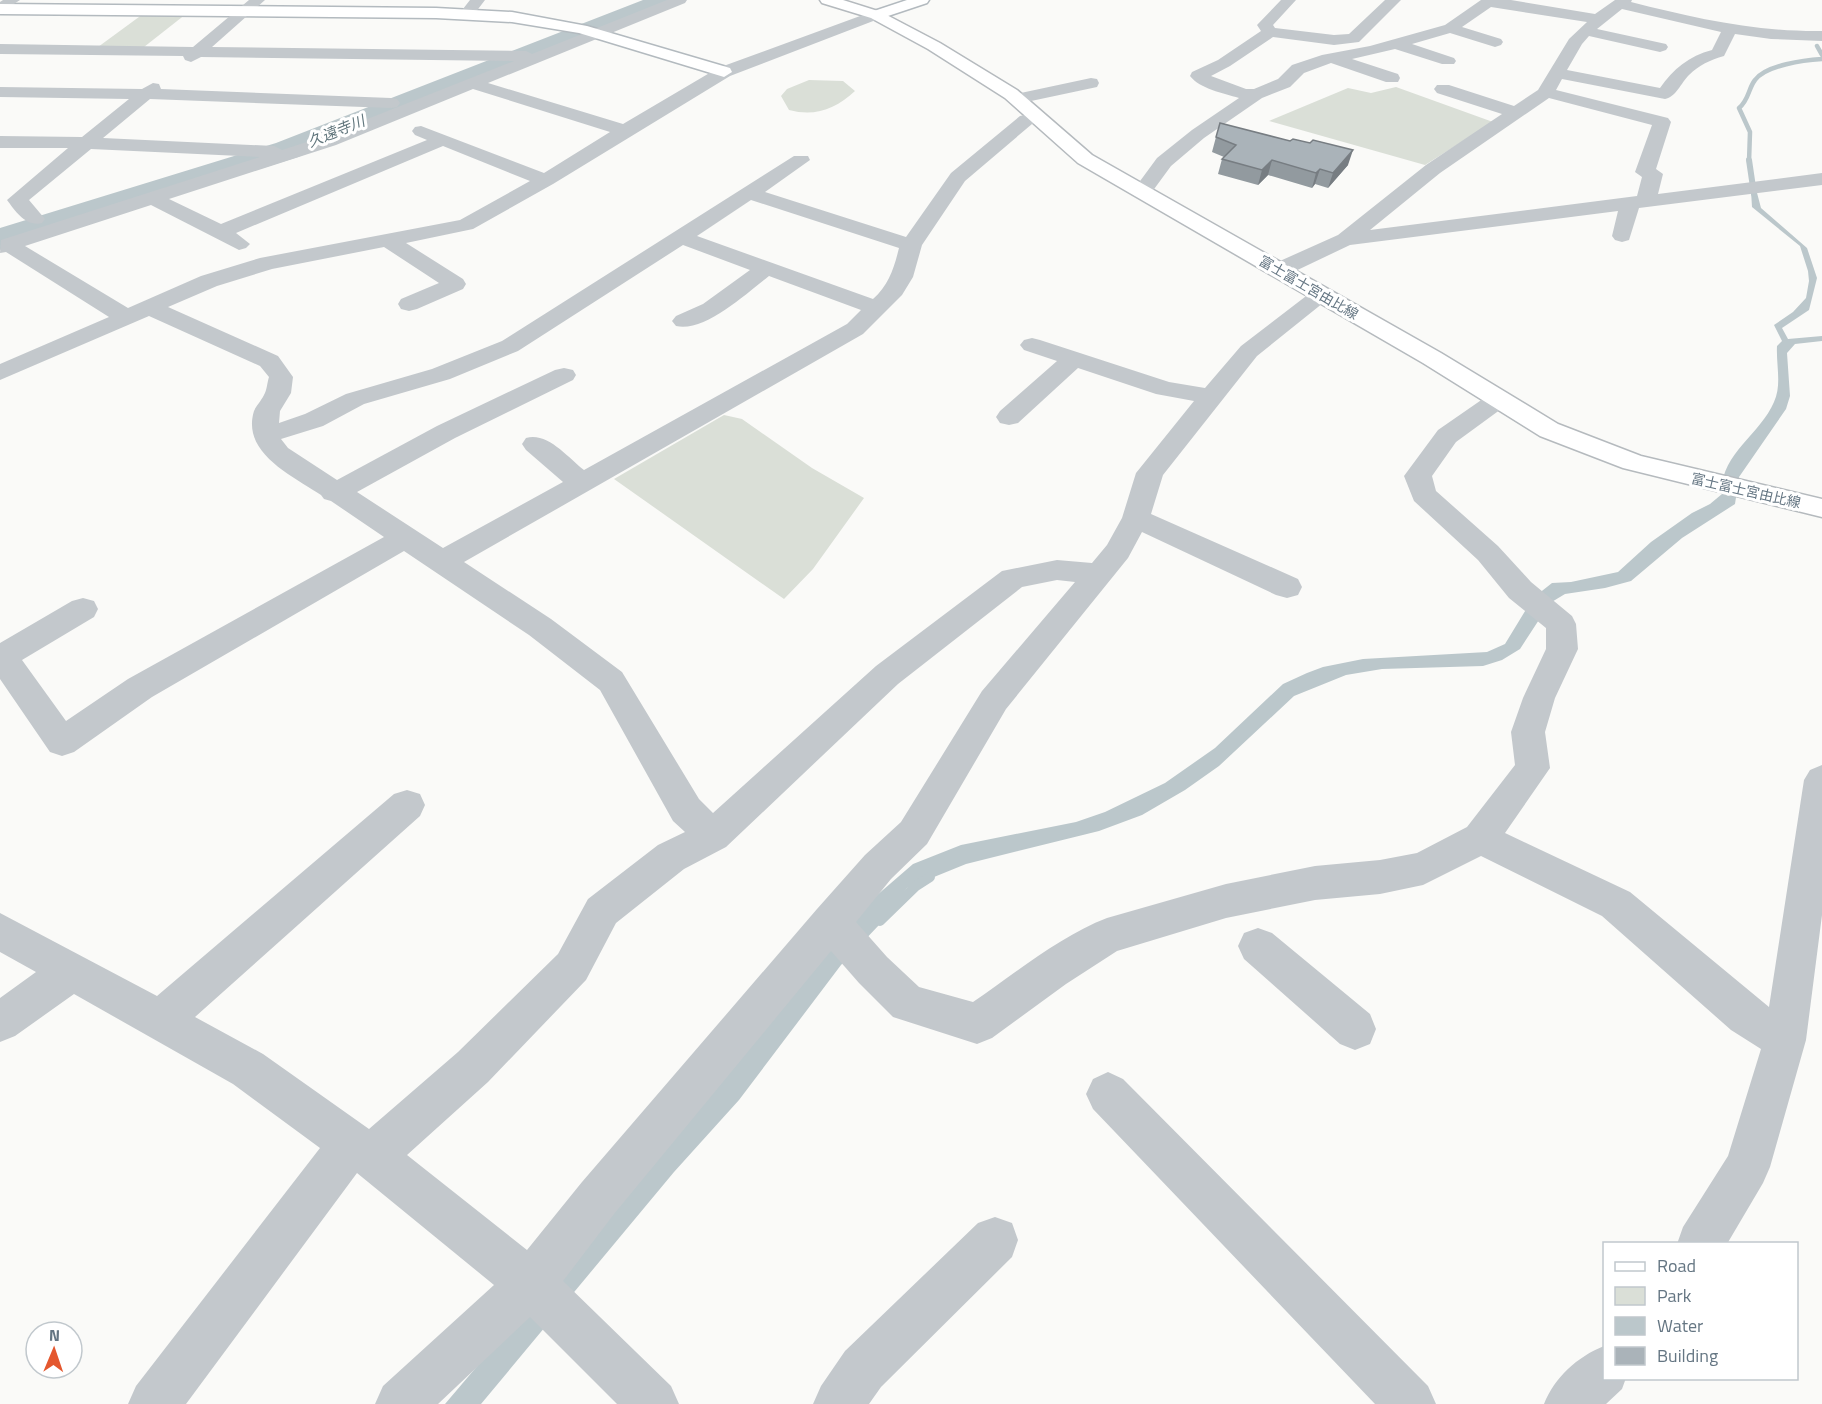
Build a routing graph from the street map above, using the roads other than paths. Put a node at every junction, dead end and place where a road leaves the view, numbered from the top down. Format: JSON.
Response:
{"nodes":[{"id":1,"x":13,"y":0,"type":"edge"},
{"id":2,"x":258,"y":0,"type":"edge"},
{"id":3,"x":478,"y":0,"type":"edge"},
{"id":4,"x":680,"y":0,"type":"edge"},
{"id":5,"x":827,"y":0,"type":"edge"},
{"id":6,"x":918,"y":0,"type":"edge"},
{"id":7,"x":1289,"y":0,"type":"edge"},
{"id":8,"x":1394,"y":0,"type":"edge"},
{"id":9,"x":1622,"y":2,"type":"edge"},
{"id":10,"x":652,"y":3,"type":"edge"},
{"id":11,"x":0,"y":9,"type":"edge"},
{"id":12,"x":244,"y":12,"type":"junction"},
{"id":13,"x":467,"y":14,"type":"junction"},
{"id":14,"x":876,"y":15,"type":"junction"},
{"id":15,"x":1592,"y":25,"type":"junction"},
{"id":16,"x":1450,"y":28,"type":"junction"},
{"id":17,"x":1730,"y":29,"type":"junction"},
{"id":18,"x":590,"y":32,"type":"junction"},
{"id":19,"x":1270,"y":32,"type":"junction"},
{"id":20,"x":1822,"y":36,"type":"edge"},
{"id":21,"x":1495,"y":42,"type":"dead end"},
{"id":22,"x":1656,"y":43,"type":"dead end"},
{"id":23,"x":1395,"y":44,"type":"junction"},
{"id":24,"x":0,"y":49,"type":"edge"},
{"id":25,"x":199,"y":51,"type":"junction"},
{"id":26,"x":524,"y":56,"type":"junction"},
{"id":27,"x":1331,"y":58,"type":"junction"},
{"id":28,"x":1448,"y":61,"type":"dead end"},
{"id":29,"x":181,"y":66,"type":"dead end"},
{"id":30,"x":724,"y":72,"type":"junction"},
{"id":31,"x":1557,"y":73,"type":"junction"},
{"id":32,"x":1392,"y":78,"type":"dead end"},
{"id":33,"x":163,"y":80,"type":"dead end"},
{"id":34,"x":471,"y":83,"type":"junction"},
{"id":35,"x":1090,"y":83,"type":"dead end"},
{"id":36,"x":1443,"y":89,"type":"dead end"},
{"id":37,"x":1545,"y":92,"type":"junction"},
{"id":38,"x":0,"y":93,"type":"edge"},
{"id":39,"x":145,"y":94,"type":"junction"},
{"id":40,"x":1256,"y":94,"type":"junction"},
{"id":41,"x":1017,"y":99,"type":"junction"},
{"id":42,"x":390,"y":110,"type":"junction"},
{"id":43,"x":1514,"y":112,"type":"junction"},
{"id":44,"x":1037,"y":117,"type":"junction"},
{"id":45,"x":625,"y":131,"type":"junction"},
{"id":46,"x":442,"y":140,"type":"junction"},
{"id":47,"x":0,"y":142,"type":"edge"},
{"id":48,"x":87,"y":143,"type":"junction"},
{"id":49,"x":273,"y":153,"type":"junction"},
{"id":50,"x":801,"y":160,"type":"dead end"},
{"id":51,"x":1822,"y":179,"type":"edge"},
{"id":52,"x":546,"y":180,"type":"junction"},
{"id":53,"x":1142,"y":192,"type":"junction"},
{"id":54,"x":749,"y":193,"type":"junction"},
{"id":55,"x":153,"y":198,"type":"junction"},
{"id":56,"x":8,"y":200,"type":"edge"},
{"id":57,"x":1638,"y":202,"type":"junction"},
{"id":58,"x":35,"y":219,"type":"junction"},
{"id":59,"x":220,"y":232,"type":"junction"},
{"id":60,"x":1622,"y":236,"type":"dead end"},
{"id":61,"x":681,"y":237,"type":"junction"},
{"id":62,"x":1346,"y":238,"type":"junction"},
{"id":63,"x":3,"y":240,"type":"edge"},
{"id":64,"x":388,"y":240,"type":"junction"},
{"id":65,"x":911,"y":245,"type":"junction"},
{"id":66,"x":268,"y":263,"type":"junction"},
{"id":67,"x":766,"y":268,"type":"junction"},
{"id":68,"x":1279,"y":270,"type":"junction"},
{"id":69,"x":1322,"y":296,"type":"junction"},
{"id":70,"x":409,"y":304,"type":"dead end"},
{"id":71,"x":148,"y":307,"type":"junction"},
{"id":72,"x":876,"y":308,"type":"junction"},
{"id":73,"x":124,"y":316,"type":"junction"},
{"id":74,"x":684,"y":321,"type":"dead end"},
{"id":75,"x":1032,"y":345,"type":"dead end"},
{"id":76,"x":1074,"y":359,"type":"junction"},
{"id":77,"x":0,"y":373,"type":"edge"},
{"id":78,"x":564,"y":375,"type":"dead end"},
{"id":79,"x":1211,"y":396,"type":"junction"},
{"id":80,"x":1499,"y":399,"type":"junction"},
{"id":81,"x":1009,"y":417,"type":"dead end"},
{"id":82,"x":265,"y":436,"type":"junction"},
{"id":83,"x":535,"y":444,"type":"dead end"},
{"id":84,"x":581,"y":482,"type":"junction"},
{"id":85,"x":334,"y":493,"type":"junction"},
{"id":86,"x":1822,"y":508,"type":"edge"},
{"id":87,"x":1136,"y":518,"type":"junction"},
{"id":88,"x":406,"y":537,"type":"junction"},
{"id":89,"x":442,"y":562,"type":"junction"},
{"id":90,"x":1098,"y":574,"type":"junction"},
{"id":91,"x":1287,"y":587,"type":"dead end"},
{"id":92,"x":83,"y":609,"type":"dead end"},
{"id":93,"x":1,"y":658,"type":"edge"},
{"id":94,"x":1822,"y":780,"type":"edge"},
{"id":95,"x":406,"y":805,"type":"dead end"},
{"id":96,"x":713,"y":836,"type":"junction"},
{"id":97,"x":1480,"y":838,"type":"junction"},
{"id":98,"x":831,"y":922,"type":"junction"},
{"id":99,"x":0,"y":931,"type":"edge"},
{"id":100,"x":1258,"y":946,"type":"dead end"},
{"id":101,"x":72,"y":971,"type":"junction"},
{"id":102,"x":161,"y":1020,"type":"junction"},
{"id":103,"x":0,"y":1022,"type":"edge"},
{"id":104,"x":1355,"y":1029,"type":"dead end"},
{"id":105,"x":1785,"y":1040,"type":"junction"},
{"id":106,"x":1108,"y":1094,"type":"dead end"},
{"id":107,"x":362,"y":1150,"type":"junction"},
{"id":108,"x":995,"y":1240,"type":"dead end"},
{"id":109,"x":1701,"y":1242,"type":"edge"},
{"id":110,"x":531,"y":1284,"type":"junction"},
{"id":111,"x":1603,"y":1373,"type":"edge"},
{"id":112,"x":154,"y":1404,"type":"edge"},
{"id":113,"x":401,"y":1404,"type":"edge"},
{"id":114,"x":653,"y":1404,"type":"edge"},
{"id":115,"x":839,"y":1404,"type":"edge"},
{"id":116,"x":1410,"y":1404,"type":"edge"},
{"id":117,"x":1570,"y":1404,"type":"edge"}],
"edges":[{"from":1,"to":11,"type":"street"},
{"from":2,"to":12,"type":"street"},
{"from":3,"to":13,"type":"street"},
{"from":4,"to":10,"type":"street"},
{"from":5,"to":14,"type":"main road","name":"富士富士宮由比線"},
{"from":6,"to":14,"type":"main road"},
{"from":7,"to":19,"type":"street"},
{"from":8,"to":19,"type":"street"},
{"from":9,"to":15,"type":"street"},
{"from":9,"to":17,"type":"street"},
{"from":10,"to":18,"type":"street"},
{"from":11,"to":12,"type":"main road"},
{"from":12,"to":13,"type":"main road"},
{"from":12,"to":25,"type":"street"},
{"from":13,"to":18,"type":"main road"},
{"from":14,"to":30,"type":"street"},
{"from":14,"to":41,"type":"main road","name":"富士富士宮由比線"},
{"from":15,"to":16,"type":"street"},
{"from":15,"to":22,"type":"street"},
{"from":15,"to":31,"type":"street"},
{"from":16,"to":21,"type":"street"},
{"from":16,"to":23,"type":"street"},
{"from":17,"to":20,"type":"street"},
{"from":17,"to":31,"type":"street"},
{"from":18,"to":26,"type":"street"},
{"from":18,"to":30,"type":"main road"},
{"from":19,"to":40,"type":"street"},
{"from":23,"to":27,"type":"street"},
{"from":23,"to":28,"type":"street"},
{"from":24,"to":25,"type":"street"},
{"from":25,"to":26,"type":"street"},
{"from":25,"to":29,"type":"street"},
{"from":26,"to":34,"type":"street"},
{"from":26,"to":42,"type":"street"},
{"from":27,"to":32,"type":"street"},
{"from":27,"to":40,"type":"street"},
{"from":30,"to":45,"type":"street"},
{"from":31,"to":37,"type":"street"},
{"from":33,"to":39,"type":"street"},
{"from":34,"to":42,"type":"street"},
{"from":34,"to":45,"type":"street"},
{"from":35,"to":41,"type":"street"},
{"from":36,"to":43,"type":"street"},
{"from":37,"to":43,"type":"street"},
{"from":37,"to":57,"type":"street"},
{"from":38,"to":39,"type":"street"},
{"from":39,"to":42,"type":"street"},
{"from":39,"to":48,"type":"street"},
{"from":40,"to":53,"type":"street"},
{"from":41,"to":44,"type":"main road","name":"富士富士宮由比線"},
{"from":42,"to":46,"type":"street"},
{"from":42,"to":49,"type":"street"},
{"from":43,"to":62,"type":"street"},
{"from":44,"to":53,"type":"main road","name":"富士富士宮由比線"},
{"from":44,"to":65,"type":"street"},
{"from":45,"to":52,"type":"street"},
{"from":46,"to":52,"type":"street"},
{"from":46,"to":59,"type":"street"},
{"from":47,"to":48,"type":"street"},
{"from":48,"to":49,"type":"street"},
{"from":48,"to":56,"type":"street"},
{"from":49,"to":55,"type":"street"},
{"from":49,"to":58,"type":"street"},
{"from":50,"to":54,"type":"street"},
{"from":51,"to":57,"type":"street"},
{"from":52,"to":64,"type":"street"},
{"from":53,"to":68,"type":"main road","name":"富士富士宮由比線"},
{"from":54,"to":61,"type":"street"},
{"from":54,"to":65,"type":"street"},
{"from":55,"to":59,"type":"street"},
{"from":55,"to":63,"type":"street"},
{"from":56,"to":58,"type":"street"},
{"from":57,"to":60,"type":"street"},
{"from":57,"to":62,"type":"street"},
{"from":58,"to":63,"type":"street"},
{"from":59,"to":66,"type":"street"},
{"from":61,"to":67,"type":"street"},
{"from":61,"to":82,"type":"street"},
{"from":62,"to":68,"type":"street"},
{"from":63,"to":73,"type":"street"},
{"from":64,"to":66,"type":"street"},
{"from":64,"to":70,"type":"street"},
{"from":65,"to":72,"type":"street"},
{"from":66,"to":71,"type":"street"},
{"from":67,"to":72,"type":"street"},
{"from":67,"to":74,"type":"street"},
{"from":68,"to":69,"type":"main road","name":"富士富士宮由比線"},
{"from":69,"to":79,"type":"street"},
{"from":69,"to":80,"type":"main road","name":"富士富士宮由比線"},
{"from":71,"to":73,"type":"street"},
{"from":71,"to":82,"type":"street"},
{"from":72,"to":84,"type":"street"},
{"from":73,"to":77,"type":"street"},
{"from":75,"to":76,"type":"street"},
{"from":76,"to":79,"type":"street"},
{"from":76,"to":81,"type":"street"},
{"from":78,"to":85,"type":"street"},
{"from":79,"to":87,"type":"street"},
{"from":80,"to":86,"type":"main road","name":"富士富士宮由比線"},
{"from":80,"to":97,"type":"street"},
{"from":82,"to":85,"type":"street"},
{"from":83,"to":84,"type":"street"},
{"from":84,"to":89,"type":"street"},
{"from":85,"to":88,"type":"street"},
{"from":87,"to":90,"type":"street"},
{"from":87,"to":91,"type":"street"},
{"from":88,"to":89,"type":"street"},
{"from":88,"to":93,"type":"street"},
{"from":89,"to":96,"type":"street"},
{"from":90,"to":96,"type":"street"},
{"from":90,"to":98,"type":"street"},
{"from":92,"to":93,"type":"street"},
{"from":94,"to":105,"type":"street"},
{"from":95,"to":102,"type":"street"},
{"from":96,"to":107,"type":"street"},
{"from":97,"to":98,"type":"street"},
{"from":97,"to":105,"type":"street"},
{"from":98,"to":110,"type":"street"},
{"from":99,"to":101,"type":"street"},
{"from":100,"to":104,"type":"street"},
{"from":101,"to":102,"type":"street"},
{"from":101,"to":103,"type":"street"},
{"from":102,"to":107,"type":"street"},
{"from":105,"to":109,"type":"street"},
{"from":106,"to":116,"type":"street"},
{"from":107,"to":110,"type":"street"},
{"from":107,"to":112,"type":"street"},
{"from":108,"to":115,"type":"street"},
{"from":110,"to":113,"type":"street"},
{"from":110,"to":114,"type":"street"},
{"from":111,"to":117,"type":"street"}]}
